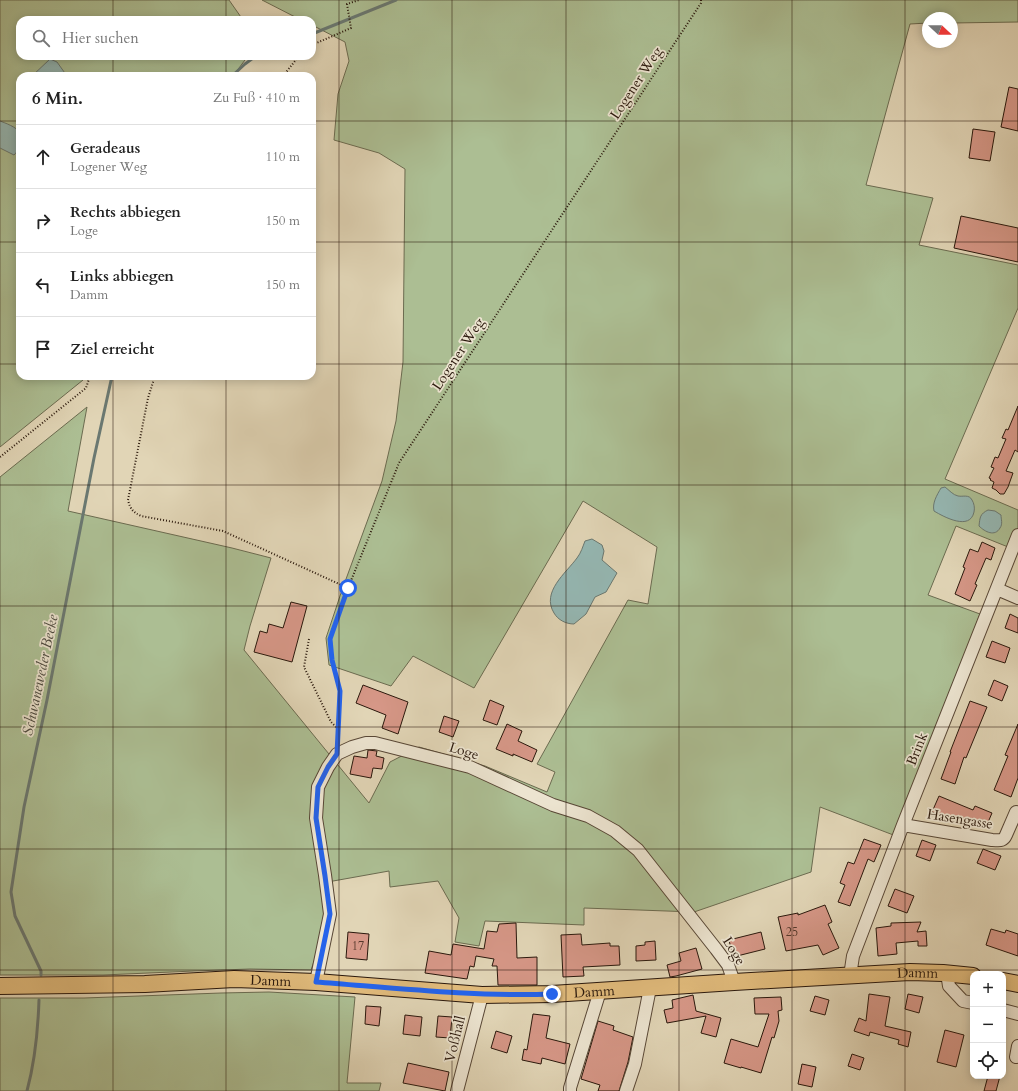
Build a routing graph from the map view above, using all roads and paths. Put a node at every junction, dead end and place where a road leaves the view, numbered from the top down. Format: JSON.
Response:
{"nodes":[{"id":1,"x":359,"y":0,"type":"edge"},
{"id":2,"x":701,"y":0,"type":"edge"},
{"id":3,"x":316,"y":43,"type":"edge"},
{"id":4,"x":296,"y":60,"type":"edge"},
{"id":5,"x":286,"y":72,"type":"edge"},
{"id":6,"x":89,"y":380,"type":"edge"},
{"id":7,"x":154,"y":380,"type":"edge"},
{"id":8,"x":0,"y":457,"type":"edge"},
{"id":9,"x":1018,"y":535,"type":"edge"},
{"id":10,"x":348,"y":588,"type":"junction"},
{"id":11,"x":997,"y":589,"type":"junction"},
{"id":12,"x":1018,"y":598,"type":"edge"},
{"id":13,"x":309,"y":639,"type":"dead end"},
{"id":14,"x":338,"y":730,"type":"junction"},
{"id":15,"x":337,"y":754,"type":"junction"},
{"id":16,"x":1017,"y":810,"type":"edge"},
{"id":17,"x":903,"y":825,"type":"junction"},
{"id":18,"x":947,"y":973,"type":"junction"},
{"id":19,"x":850,"y":976,"type":"junction"},
{"id":20,"x":970,"y":976,"type":"edge"},
{"id":21,"x":316,"y":982,"type":"junction"},
{"id":22,"x":734,"y":982,"type":"junction"},
{"id":23,"x":1006,"y":982,"type":"edge"},
{"id":24,"x":1018,"y":984,"type":"edge"},
{"id":25,"x":0,"y":986,"type":"edge"},
{"id":26,"x":650,"y":988,"type":"junction"},
{"id":27,"x":600,"y":991,"type":"junction"},
{"id":28,"x":482,"y":994,"type":"junction"},
{"id":29,"x":970,"y":1002,"type":"edge"},
{"id":30,"x":1006,"y":1011,"type":"edge"},
{"id":31,"x":1018,"y":1014,"type":"edge"},
{"id":32,"x":457,"y":1091,"type":"edge"},
{"id":33,"x":570,"y":1091,"type":"edge"},
{"id":34,"x":626,"y":1091,"type":"edge"}],
"edges":[{"from":1,"to":3,"type":"path"},
{"from":2,"to":10,"type":"path","name":"Logener Weg"},
{"from":4,"to":5,"type":"path"},
{"from":6,"to":8,"type":"path"},
{"from":7,"to":10,"type":"path"},
{"from":9,"to":11,"type":"street","name":"Brink"},
{"from":10,"to":14,"type":"path","name":"Logener Weg"},
{"from":11,"to":12,"type":"street"},
{"from":11,"to":17,"type":"street","name":"Brink"},
{"from":13,"to":14,"type":"path"},
{"from":14,"to":15,"type":"path","name":"Logener Weg"},
{"from":15,"to":21,"type":"street"},
{"from":15,"to":22,"type":"street","name":"Loge"},
{"from":16,"to":17,"type":"street","name":"Hasengasse"},
{"from":17,"to":19,"type":"street","name":"Brink"},
{"from":18,"to":19,"type":"main road","name":"Damm"},
{"from":18,"to":20,"type":"main road","name":"Damm"},
{"from":18,"to":29,"type":"street"},
{"from":19,"to":22,"type":"main road","name":"Damm"},
{"from":21,"to":25,"type":"main road","name":"Damm"},
{"from":21,"to":28,"type":"main road","name":"Damm"},
{"from":22,"to":26,"type":"main road","name":"Damm"},
{"from":23,"to":24,"type":"main road"},
{"from":26,"to":27,"type":"main road","name":"Damm"},
{"from":26,"to":34,"type":"street"},
{"from":27,"to":28,"type":"main road","name":"Damm"},
{"from":27,"to":33,"type":"street"},
{"from":28,"to":32,"type":"street","name":"Voßhall"},
{"from":30,"to":31,"type":"street"}]}
